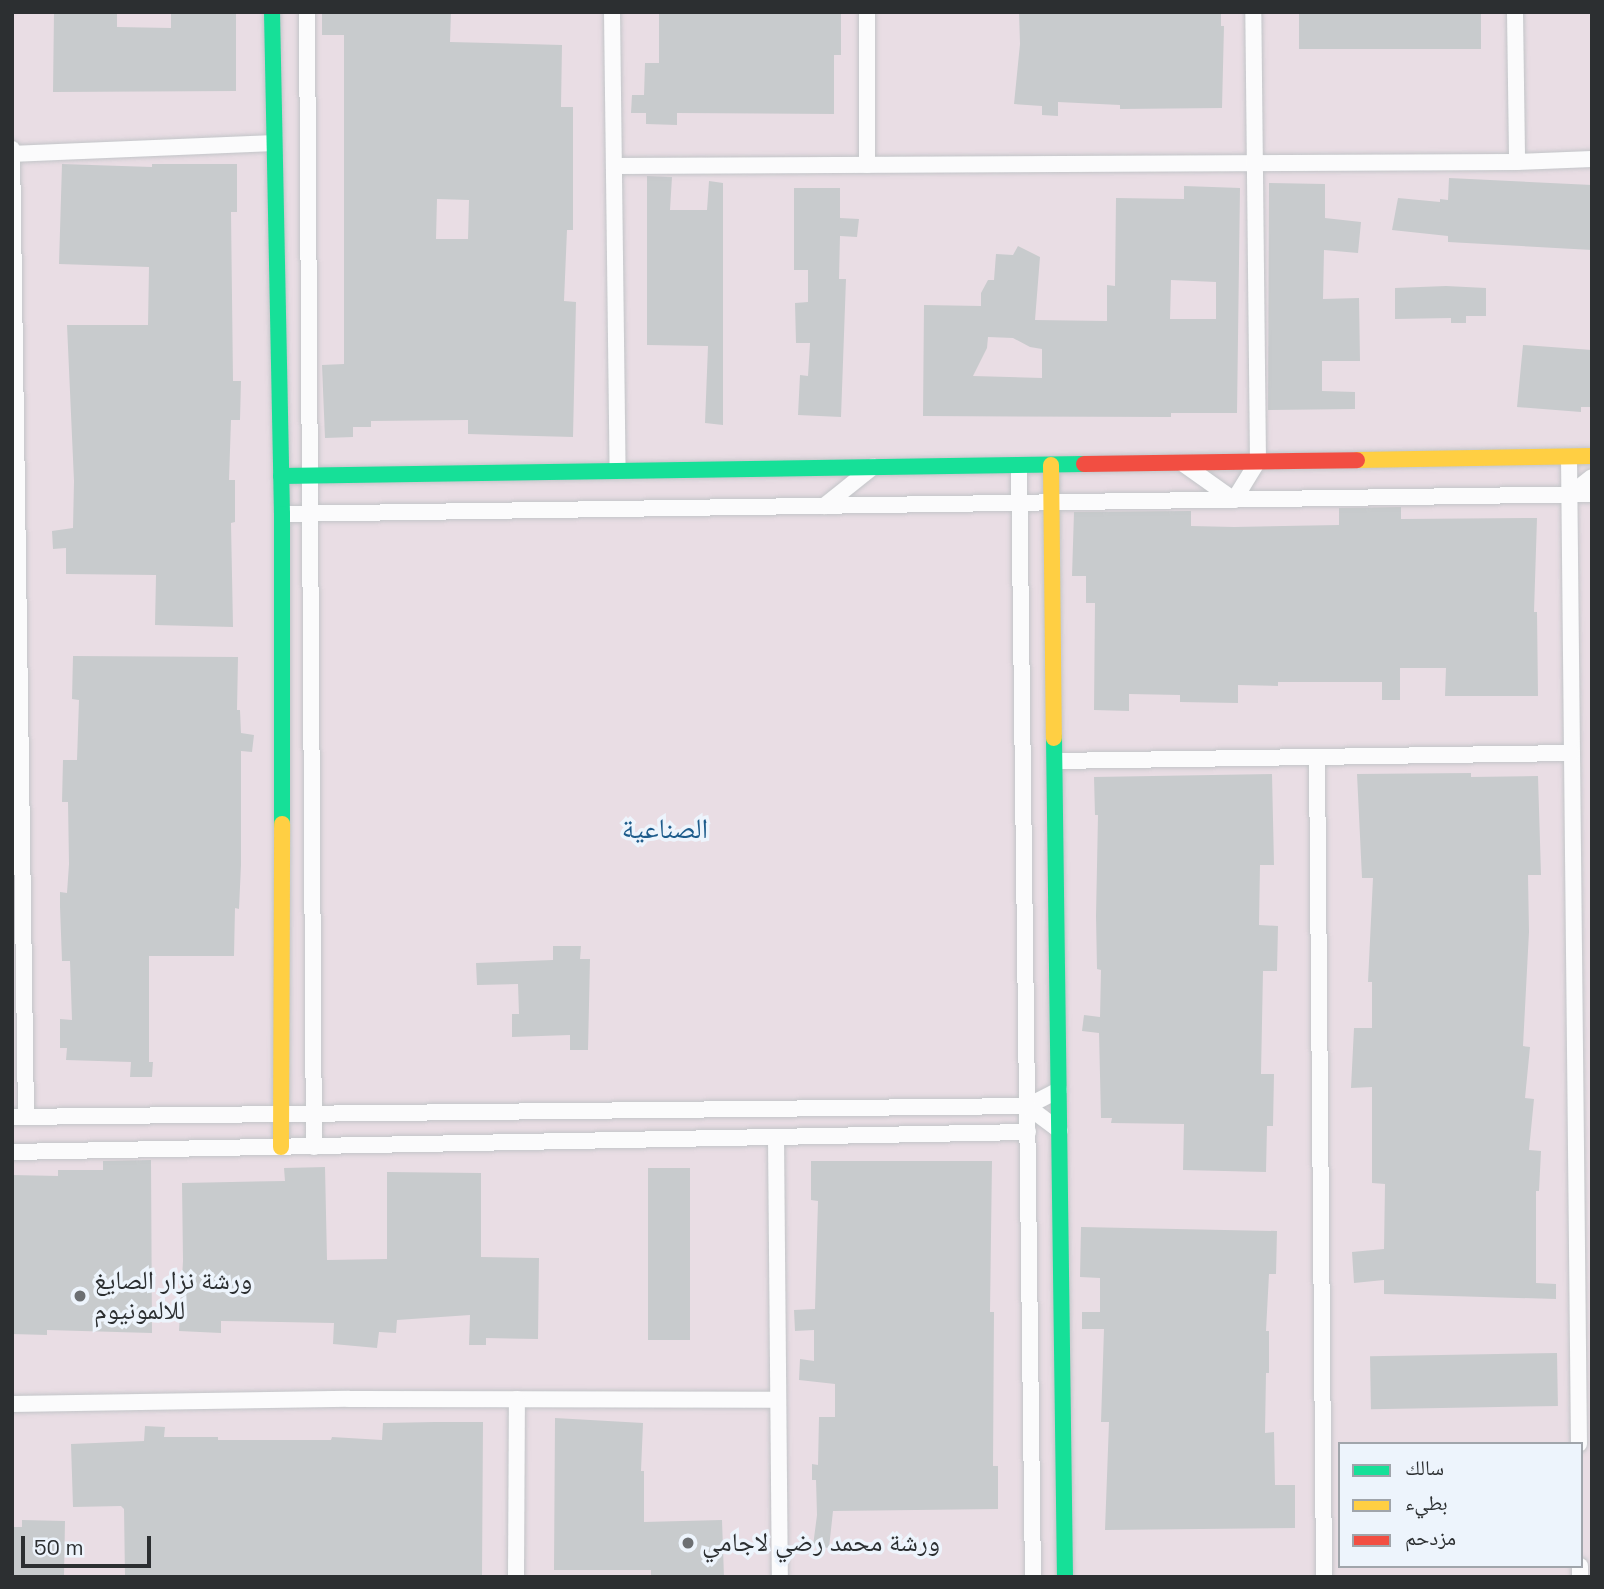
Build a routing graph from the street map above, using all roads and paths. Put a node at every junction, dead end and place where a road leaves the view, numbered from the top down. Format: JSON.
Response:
{"nodes":[{"id":1,"x":272,"y":12,"type":"edge"},
{"id":2,"x":307,"y":12,"type":"edge"},
{"id":3,"x":612,"y":12,"type":"edge"},
{"id":4,"x":867,"y":12,"type":"edge"},
{"id":5,"x":1253,"y":12,"type":"edge"},
{"id":6,"x":1516,"y":12,"type":"edge"},
{"id":7,"x":273,"y":143,"type":"junction"},
{"id":8,"x":12,"y":152,"type":"edge"},
{"id":9,"x":1592,"y":159,"type":"edge"},
{"id":10,"x":1517,"y":162,"type":"junction"},
{"id":11,"x":1255,"y":163,"type":"junction"},
{"id":12,"x":867,"y":165,"type":"junction"},
{"id":13,"x":614,"y":166,"type":"junction"},
{"id":14,"x":14,"y":344,"type":"edge"},
{"id":15,"x":1592,"y":456,"type":"edge"},
{"id":16,"x":1569,"y":457,"type":"junction"},
{"id":17,"x":1258,"y":461,"type":"junction"},
{"id":18,"x":1182,"y":463,"type":"junction"},
{"id":19,"x":1019,"y":465,"type":"junction"},
{"id":20,"x":1051,"y":465,"type":"junction"},
{"id":21,"x":873,"y":467,"type":"junction"},
{"id":22,"x":618,"y":471,"type":"junction"},
{"id":23,"x":281,"y":476,"type":"junction"},
{"id":24,"x":308,"y":476,"type":"junction"},
{"id":25,"x":1592,"y":477,"type":"edge"},
{"id":26,"x":1569,"y":495,"type":"junction"},
{"id":27,"x":1592,"y":495,"type":"edge"},
{"id":28,"x":1234,"y":500,"type":"junction"},
{"id":29,"x":1019,"y":503,"type":"junction"},
{"id":30,"x":1051,"y":503,"type":"junction"},
{"id":31,"x":824,"y":506,"type":"junction"},
{"id":32,"x":282,"y":514,"type":"junction"},
{"id":33,"x":308,"y":514,"type":"junction"},
{"id":34,"x":1572,"y":753,"type":"junction"},
{"id":35,"x":1317,"y":757,"type":"junction"},
{"id":36,"x":1055,"y":761,"type":"junction"},
{"id":37,"x":17,"y":814,"type":"edge"},
{"id":38,"x":1059,"y":1090,"type":"junction"},
{"id":39,"x":1583,"y":1104,"type":"edge"},
{"id":40,"x":1027,"y":1106,"type":"junction"},
{"id":41,"x":314,"y":1114,"type":"junction"},
{"id":42,"x":281,"y":1115,"type":"junction"},
{"id":43,"x":19,"y":1117,"type":"edge"},
{"id":44,"x":1028,"y":1132,"type":"junction"},
{"id":45,"x":1060,"y":1132,"type":"junction"},
{"id":46,"x":776,"y":1137,"type":"junction"},
{"id":47,"x":281,"y":1147,"type":"junction"},
{"id":48,"x":314,"y":1147,"type":"junction"},
{"id":49,"x":12,"y":1152,"type":"edge"},
{"id":50,"x":517,"y":1399,"type":"junction"},
{"id":51,"x":776,"y":1401,"type":"junction"},
{"id":52,"x":12,"y":1404,"type":"edge"},
{"id":53,"x":1578,"y":1442,"type":"edge"},
{"id":54,"x":1332,"y":1458,"type":"edge"},
{"id":55,"x":516,"y":1577,"type":"edge"},
{"id":56,"x":780,"y":1577,"type":"edge"},
{"id":57,"x":1033,"y":1577,"type":"edge"},
{"id":58,"x":1065,"y":1577,"type":"edge"},
{"id":59,"x":1324,"y":1577,"type":"edge"}],
"edges":[{"from":1,"to":7,"type":"street"},
{"from":2,"to":24,"type":"street"},
{"from":3,"to":13,"type":"street"},
{"from":4,"to":12,"type":"street"},
{"from":5,"to":11,"type":"street"},
{"from":6,"to":10,"type":"street"},
{"from":7,"to":8,"type":"street"},
{"from":7,"to":23,"type":"street"},
{"from":8,"to":14,"type":"street"},
{"from":9,"to":10,"type":"street"},
{"from":10,"to":11,"type":"street"},
{"from":11,"to":12,"type":"street"},
{"from":11,"to":17,"type":"street"},
{"from":12,"to":13,"type":"street"},
{"from":13,"to":22,"type":"street"},
{"from":14,"to":37,"type":"street"},
{"from":15,"to":16,"type":"street"},
{"from":16,"to":17,"type":"street"},
{"from":16,"to":26,"type":"street"},
{"from":17,"to":18,"type":"street"},
{"from":17,"to":28,"type":"street"},
{"from":18,"to":20,"type":"street"},
{"from":18,"to":28,"type":"street"},
{"from":19,"to":20,"type":"street"},
{"from":19,"to":21,"type":"street"},
{"from":19,"to":29,"type":"street"},
{"from":20,"to":30,"type":"street"},
{"from":21,"to":22,"type":"street"},
{"from":21,"to":31,"type":"street"},
{"from":22,"to":24,"type":"street"},
{"from":23,"to":24,"type":"street"},
{"from":23,"to":32,"type":"street"},
{"from":24,"to":33,"type":"street"},
{"from":25,"to":26,"type":"street"},
{"from":26,"to":27,"type":"street"},
{"from":26,"to":28,"type":"street"},
{"from":26,"to":34,"type":"street"},
{"from":28,"to":30,"type":"street"},
{"from":29,"to":30,"type":"street"},
{"from":29,"to":31,"type":"street"},
{"from":29,"to":40,"type":"street"},
{"from":30,"to":36,"type":"street"},
{"from":31,"to":33,"type":"street"},
{"from":32,"to":33,"type":"street"},
{"from":32,"to":42,"type":"street"},
{"from":33,"to":41,"type":"street"},
{"from":34,"to":35,"type":"street"},
{"from":34,"to":39,"type":"street"},
{"from":35,"to":36,"type":"street"},
{"from":35,"to":54,"type":"street"},
{"from":36,"to":38,"type":"street"},
{"from":37,"to":43,"type":"street"},
{"from":38,"to":40,"type":"street"},
{"from":38,"to":45,"type":"street"},
{"from":39,"to":53,"type":"street"},
{"from":40,"to":41,"type":"street"},
{"from":40,"to":44,"type":"street"},
{"from":40,"to":45,"type":"street"},
{"from":41,"to":42,"type":"street"},
{"from":41,"to":48,"type":"street"},
{"from":42,"to":43,"type":"street"},
{"from":42,"to":47,"type":"street"},
{"from":44,"to":46,"type":"street"},
{"from":44,"to":57,"type":"street"},
{"from":45,"to":58,"type":"street"},
{"from":46,"to":48,"type":"street"},
{"from":46,"to":51,"type":"street"},
{"from":47,"to":48,"type":"street"},
{"from":47,"to":49,"type":"street"},
{"from":50,"to":51,"type":"street"},
{"from":50,"to":52,"type":"street"},
{"from":50,"to":55,"type":"street"},
{"from":51,"to":56,"type":"street"},
{"from":54,"to":59,"type":"street"}]}
